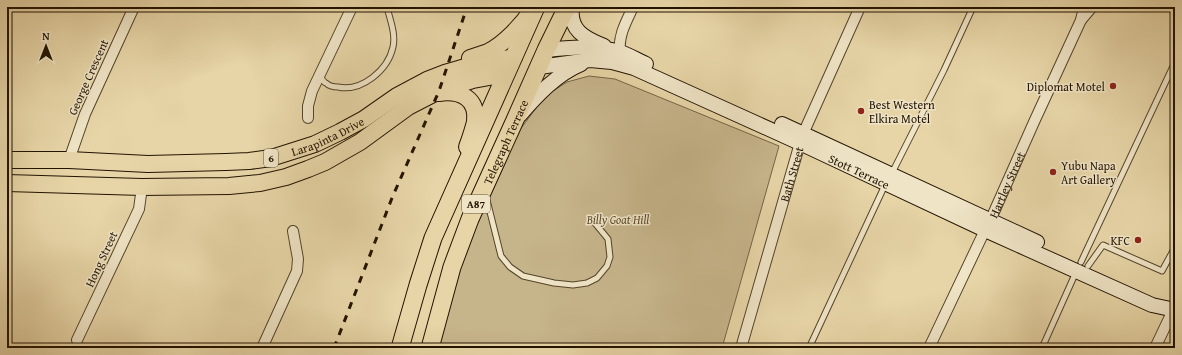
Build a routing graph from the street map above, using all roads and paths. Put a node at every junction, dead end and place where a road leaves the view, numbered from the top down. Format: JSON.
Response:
{"nodes":[{"id":1,"x":134,"y":7,"type":"edge"},
{"id":2,"x":352,"y":7,"type":"edge"},
{"id":3,"x":387,"y":7,"type":"edge"},
{"id":4,"x":535,"y":7,"type":"edge"},
{"id":5,"x":566,"y":7,"type":"edge"},
{"id":6,"x":572,"y":7,"type":"edge"},
{"id":7,"x":633,"y":7,"type":"edge"},
{"id":8,"x":860,"y":7,"type":"edge"},
{"id":9,"x":973,"y":7,"type":"edge"},
{"id":10,"x":1084,"y":7,"type":"edge"},
{"id":11,"x":1092,"y":7,"type":"edge"},
{"id":12,"x":1172,"y":7,"type":"edge"},
{"id":13,"x":1175,"y":8,"type":"edge"},
{"id":14,"x":1081,"y":20,"type":"junction"},
{"id":15,"x":546,"y":50,"type":"junction"},
{"id":16,"x":620,"y":52,"type":"junction"},
{"id":17,"x":514,"y":57,"type":"junction"},
{"id":18,"x":590,"y":60,"type":"junction"},
{"id":19,"x":1175,"y":62,"type":"edge"},
{"id":20,"x":539,"y":67,"type":"junction"},
{"id":21,"x":506,"y":74,"type":"junction"},
{"id":22,"x":320,"y":76,"type":"junction"},
{"id":23,"x":418,"y":93,"type":"junction"},
{"id":24,"x":308,"y":118,"type":"dead end"},
{"id":25,"x":515,"y":120,"type":"junction"},
{"id":26,"x":801,"y":139,"type":"junction"},
{"id":27,"x":7,"y":160,"type":"edge"},
{"id":28,"x":69,"y":160,"type":"junction"},
{"id":29,"x":148,"y":164,"type":"junction"},
{"id":30,"x":888,"y":180,"type":"junction"},
{"id":31,"x":7,"y":183,"type":"edge"},
{"id":32,"x":68,"y":184,"type":"junction"},
{"id":33,"x":244,"y":185,"type":"junction"},
{"id":34,"x":142,"y":186,"type":"junction"},
{"id":35,"x":484,"y":187,"type":"junction"},
{"id":36,"x":440,"y":221,"type":"junction"},
{"id":37,"x":594,"y":222,"type":"dead end"},
{"id":38,"x":987,"y":226,"type":"junction"},
{"id":39,"x":293,"y":231,"type":"dead end"},
{"id":40,"x":1175,"y":249,"type":"edge"},
{"id":41,"x":1082,"y":266,"type":"junction"},
{"id":42,"x":1174,"y":308,"type":"edge"},
{"id":43,"x":76,"y":344,"type":"edge"},
{"id":44,"x":262,"y":348,"type":"edge"},
{"id":45,"x":400,"y":348,"type":"edge"},
{"id":46,"x":430,"y":348,"type":"edge"},
{"id":47,"x":741,"y":348,"type":"edge"},
{"id":48,"x":809,"y":348,"type":"edge"},
{"id":49,"x":929,"y":348,"type":"edge"},
{"id":50,"x":1042,"y":348,"type":"edge"},
{"id":51,"x":1155,"y":348,"type":"edge"}],
"edges":[{"from":1,"to":28,"type":"street","name":"George Crescent"},
{"from":2,"to":22,"type":"street"},
{"from":3,"to":22,"type":"lane"},
{"from":4,"to":17,"type":"highway","number":"A87"},
{"from":4,"to":23,"type":"main road"},
{"from":5,"to":15,"type":"highway","number":"A87"},
{"from":6,"to":16,"type":"main road"},
{"from":7,"to":16,"type":"street"},
{"from":8,"to":26,"type":"street","name":"Bath Street"},
{"from":9,"to":30,"type":"lane"},
{"from":10,"to":14,"type":"street","name":"Hartley Street"},
{"from":11,"to":14,"type":"street","name":"Hartley Street"},
{"from":12,"to":13,"type":"street"},
{"from":14,"to":38,"type":"street","name":"Hartley Street"},
{"from":15,"to":16,"type":"main road","name":"Stott Terrace"},
{"from":15,"to":17,"type":"highway","number":"6"},
{"from":15,"to":20,"type":"highway","name":"Telegraph Terrace","number":"A87"},
{"from":16,"to":26,"type":"main road","name":"Stott Terrace"},
{"from":17,"to":21,"type":"highway","number":"A87"},
{"from":17,"to":23,"type":"main road","name":"Larapinta Drive","number":"6"},
{"from":18,"to":20,"type":"main road","name":"Stott Terrace"},
{"from":18,"to":25,"type":"main road"},
{"from":18,"to":26,"type":"main road","name":"Stott Terrace"},
{"from":19,"to":41,"type":"lane"},
{"from":20,"to":21,"type":"highway","number":"6"},
{"from":20,"to":25,"type":"highway","name":"Telegraph Terrace","number":"A87"},
{"from":21,"to":23,"type":"main road","name":"Larapinta Drive","number":"6"},
{"from":21,"to":36,"type":"highway","number":"A87"},
{"from":22,"to":24,"type":"street"},
{"from":23,"to":29,"type":"main road","name":"Larapinta Drive","number":"6"},
{"from":23,"to":33,"type":"main road","name":"Larapinta Drive","number":"6"},
{"from":23,"to":36,"type":"main road"},
{"from":25,"to":35,"type":"highway","name":"Telegraph Terrace","number":"A87"},
{"from":26,"to":30,"type":"main road","name":"Stott Terrace"},
{"from":26,"to":47,"type":"street","name":"Bath Street"},
{"from":27,"to":28,"type":"main road","name":"Larapinta Drive","number":"6"},
{"from":28,"to":29,"type":"main road","name":"Larapinta Drive","number":"6"},
{"from":28,"to":32,"type":"main road"},
{"from":29,"to":33,"type":"main road"},
{"from":30,"to":38,"type":"main road","name":"Stott Terrace"},
{"from":30,"to":48,"type":"lane"},
{"from":31,"to":32,"type":"main road","name":"Larapinta Drive","number":"6"},
{"from":32,"to":34,"type":"main road","name":"Larapinta Drive","number":"6"},
{"from":33,"to":34,"type":"main road","name":"Larapinta Drive","number":"6"},
{"from":34,"to":43,"type":"street","name":"Hong Street"},
{"from":35,"to":37,"type":"lane"},
{"from":35,"to":46,"type":"highway","name":"Telegraph Terrace","number":"A87"},
{"from":36,"to":45,"type":"highway","number":"A87"},
{"from":38,"to":41,"type":"main road","name":"Stott Terrace"},
{"from":38,"to":49,"type":"street","name":"Hartley Street"},
{"from":39,"to":44,"type":"street"},
{"from":40,"to":41,"type":"lane"},
{"from":41,"to":42,"type":"main road","name":"Stott Terrace"},
{"from":41,"to":50,"type":"lane"},
{"from":42,"to":51,"type":"street"}]}
